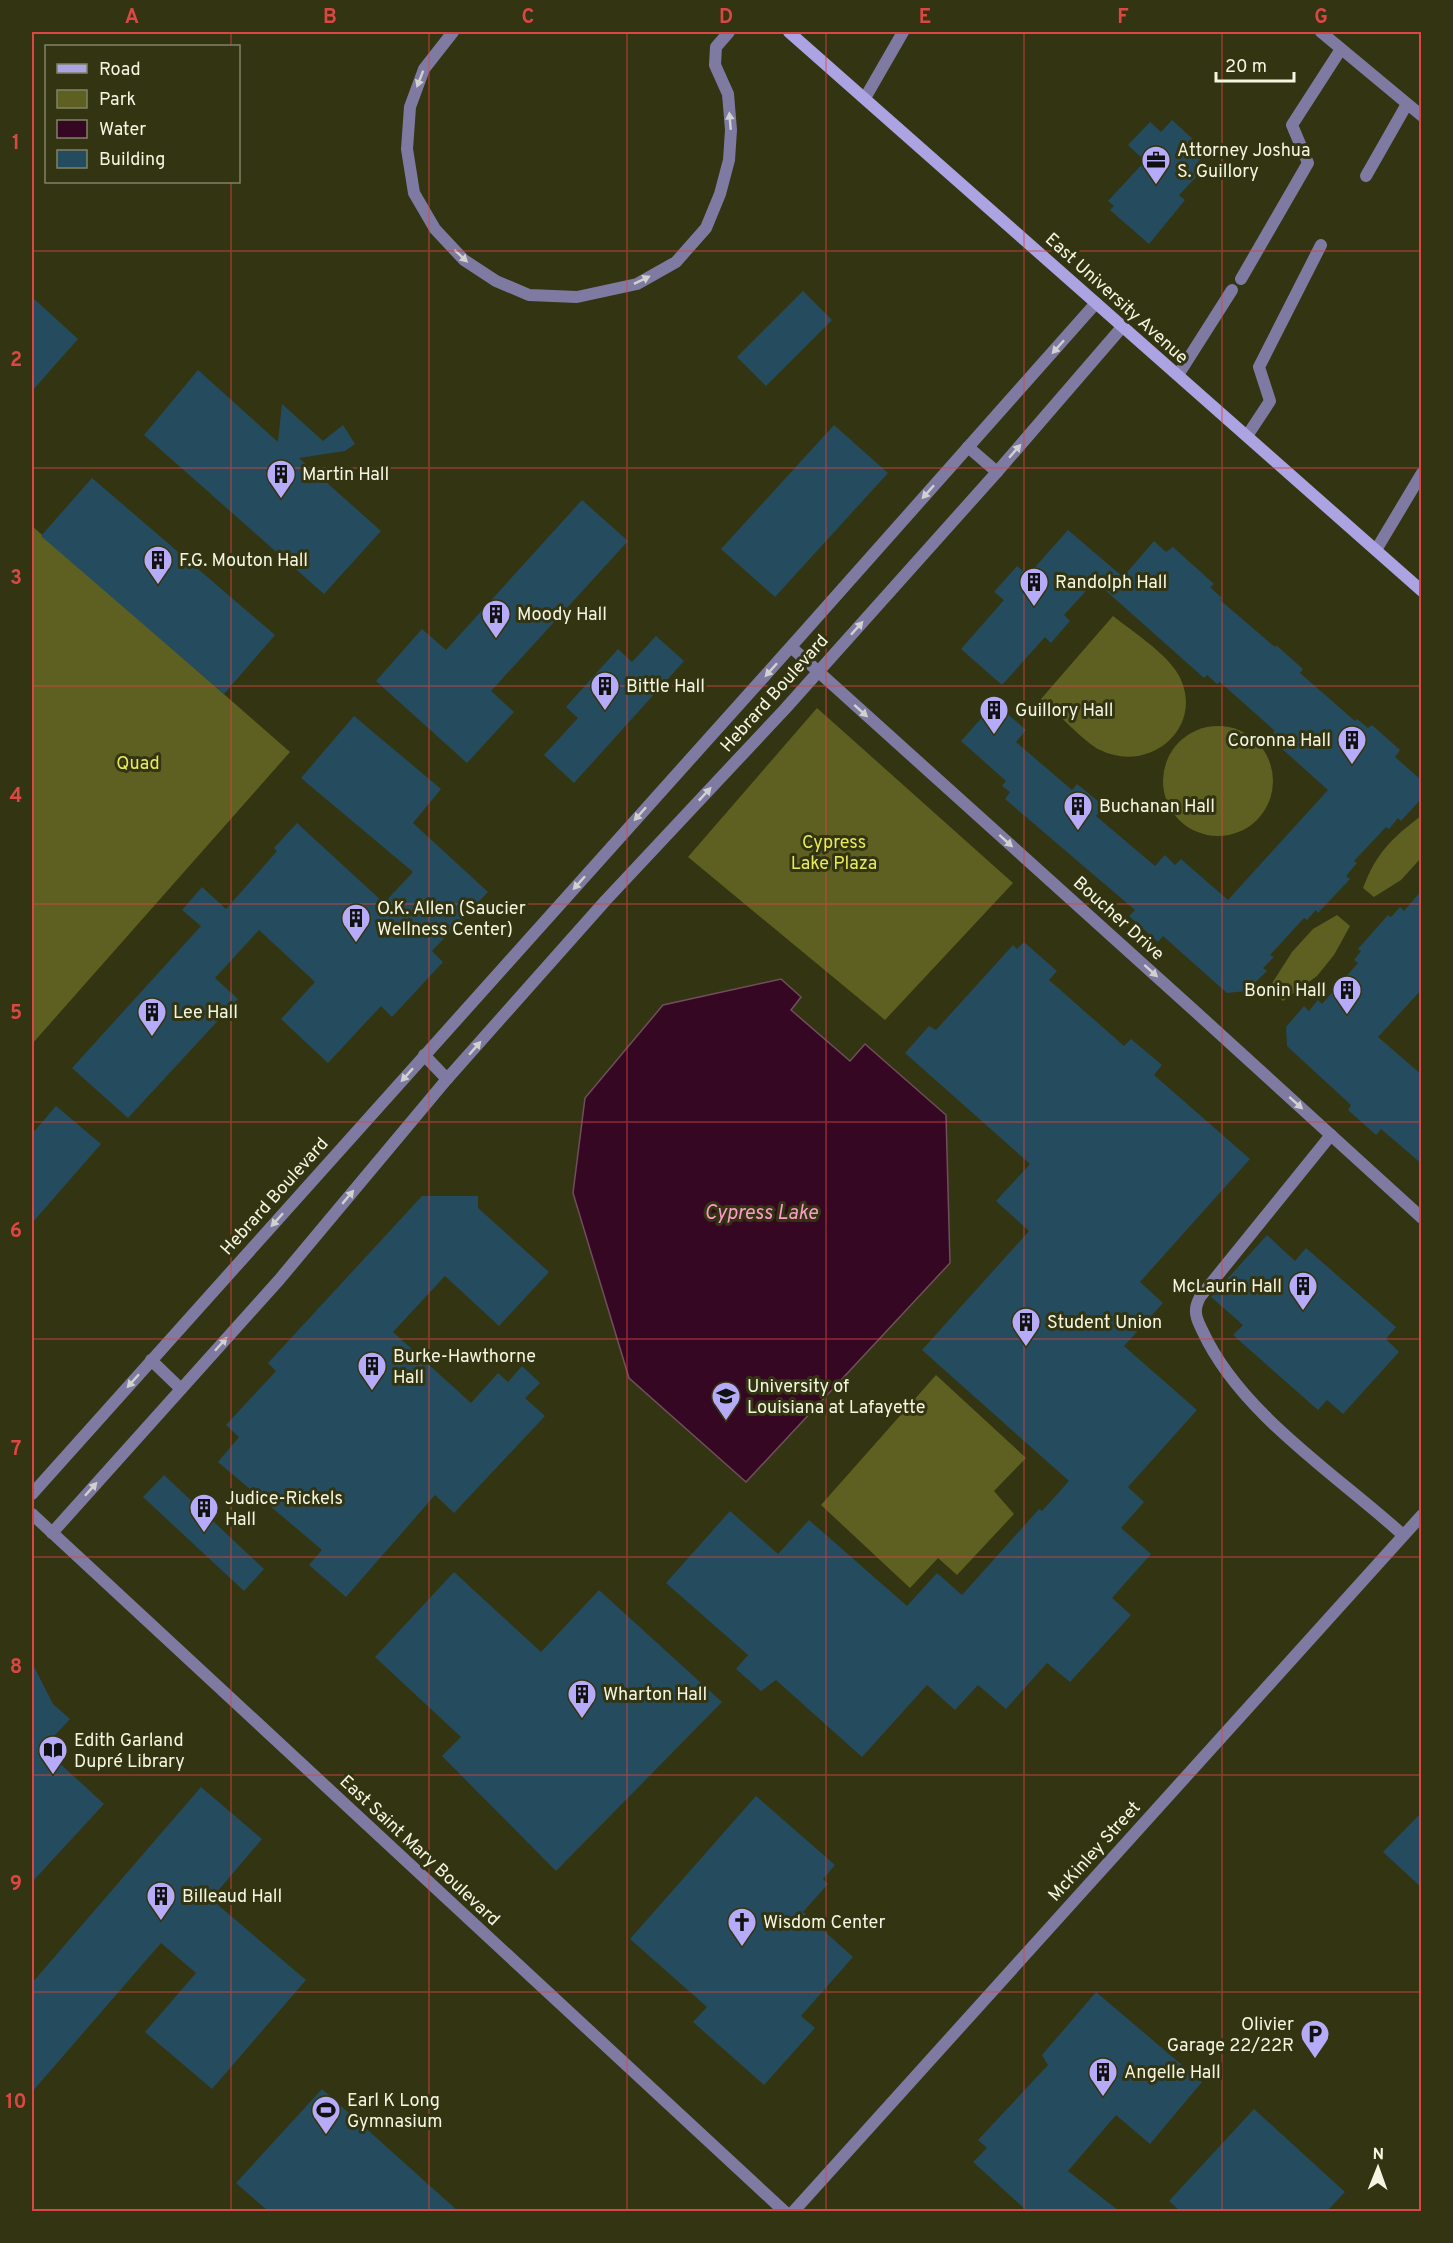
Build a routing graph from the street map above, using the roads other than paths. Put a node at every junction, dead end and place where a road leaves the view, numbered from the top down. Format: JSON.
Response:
{"nodes":[{"id":1,"x":453,"y":32,"type":"edge"},
{"id":2,"x":729,"y":32,"type":"edge"},
{"id":3,"x":789,"y":32,"type":"edge"},
{"id":4,"x":903,"y":32,"type":"edge"},
{"id":5,"x":1321,"y":32,"type":"edge"},
{"id":6,"x":1341,"y":49,"type":"junction"},
{"id":7,"x":864,"y":98,"type":"junction"},
{"id":8,"x":1407,"y":104,"type":"junction"},
{"id":9,"x":1422,"y":116,"type":"edge"},
{"id":10,"x":1366,"y":176,"type":"dead end"},
{"id":11,"x":1321,"y":245,"type":"dead end"},
{"id":12,"x":1241,"y":279,"type":"dead end"},
{"id":13,"x":1232,"y":290,"type":"dead end"},
{"id":14,"x":1096,"y":303,"type":"junction"},
{"id":15,"x":1123,"y":326,"type":"junction"},
{"id":16,"x":1178,"y":375,"type":"junction"},
{"id":17,"x":1247,"y":436,"type":"junction"},
{"id":18,"x":968,"y":447,"type":"junction"},
{"id":19,"x":997,"y":472,"type":"junction"},
{"id":20,"x":1422,"y":473,"type":"edge"},
{"id":21,"x":1376,"y":550,"type":"junction"},
{"id":22,"x":1422,"y":591,"type":"edge"},
{"id":23,"x":791,"y":647,"type":"junction"},
{"id":24,"x":818,"y":672,"type":"junction"},
{"id":25,"x":424,"y":1055,"type":"junction"},
{"id":26,"x":447,"y":1079,"type":"junction"},
{"id":27,"x":1331,"y":1135,"type":"junction"},
{"id":28,"x":1422,"y":1218,"type":"edge"},
{"id":29,"x":151,"y":1360,"type":"junction"},
{"id":30,"x":181,"y":1389,"type":"junction"},
{"id":31,"x":32,"y":1494,"type":"edge"},
{"id":32,"x":32,"y":1514,"type":"edge"},
{"id":33,"x":1422,"y":1515,"type":"edge"},
{"id":34,"x":52,"y":1533,"type":"junction"},
{"id":35,"x":1403,"y":1535,"type":"junction"},
{"id":36,"x":785,"y":2211,"type":"edge"},
{"id":37,"x":793,"y":2211,"type":"edge"}],
"edges":[{"from":1,"to":2,"type":"street","one_way":true},
{"from":3,"to":7,"type":"main road","name":"East University Avenue"},
{"from":4,"to":7,"type":"street"},
{"from":5,"to":6,"type":"street"},
{"from":6,"to":8,"type":"street"},
{"from":6,"to":12,"type":"street"},
{"from":7,"to":14,"type":"main road","name":"East University Avenue"},
{"from":8,"to":9,"type":"street"},
{"from":8,"to":10,"type":"street"},
{"from":11,"to":17,"type":"street"},
{"from":13,"to":16,"type":"street"},
{"from":14,"to":15,"type":"main road","name":"East University Avenue"},
{"from":14,"to":18,"type":"street","name":"Hebrard Boulevard","one_way":true},
{"from":15,"to":16,"type":"main road","name":"East University Avenue"},
{"from":19,"to":15,"type":"street","name":"Hebrard Boulevard","one_way":true},
{"from":16,"to":17,"type":"main road","name":"East University Avenue"},
{"from":17,"to":21,"type":"main road","name":"East University Avenue"},
{"from":18,"to":19,"type":"street"},
{"from":18,"to":23,"type":"street","name":"Hebrard Boulevard","one_way":true},
{"from":24,"to":19,"type":"street","name":"Hebrard Boulevard","one_way":true},
{"from":20,"to":21,"type":"street"},
{"from":21,"to":22,"type":"main road","name":"East University Avenue"},
{"from":23,"to":24,"type":"street","name":"Boucher Drive"},
{"from":23,"to":25,"type":"street","name":"Hebrard Boulevard","one_way":true},
{"from":26,"to":24,"type":"street","name":"Hebrard Boulevard","one_way":true},
{"from":24,"to":27,"type":"street","name":"Boucher Drive","one_way":true},
{"from":25,"to":26,"type":"street"},
{"from":25,"to":29,"type":"street","name":"Hebrard Boulevard","one_way":true},
{"from":30,"to":26,"type":"street","name":"Hebrard Boulevard","one_way":true},
{"from":27,"to":28,"type":"street","name":"Boucher Drive"},
{"from":27,"to":35,"type":"street"},
{"from":29,"to":30,"type":"street"},
{"from":29,"to":31,"type":"street","name":"Hebrard Boulevard","one_way":true},
{"from":34,"to":30,"type":"street","name":"Hebrard Boulevard","one_way":true},
{"from":32,"to":34,"type":"street","name":"East Saint Mary Boulevard"},
{"from":33,"to":35,"type":"street","name":"McKinley Street"},
{"from":34,"to":36,"type":"street","name":"East Saint Mary Boulevard"},
{"from":35,"to":37,"type":"street","name":"McKinley Street"}]}
